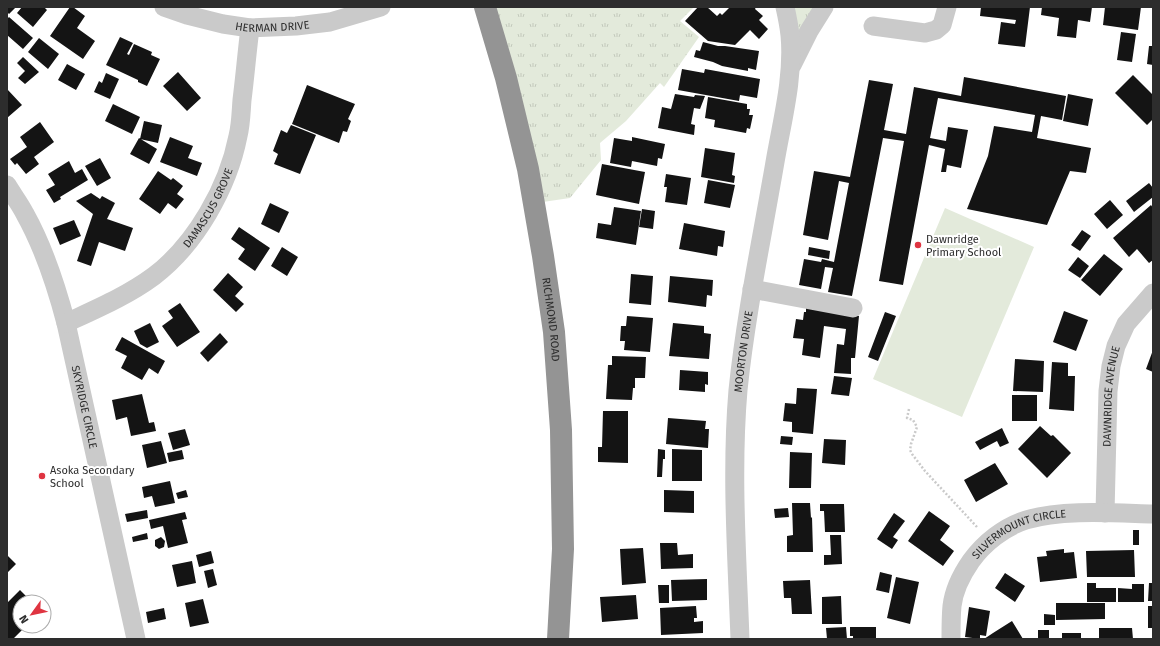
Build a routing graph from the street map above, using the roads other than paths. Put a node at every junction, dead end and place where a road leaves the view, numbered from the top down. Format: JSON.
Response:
{"nodes":[{"id":1,"x":164,"y":7,"type":"edge"},
{"id":2,"x":381,"y":7,"type":"edge"},
{"id":3,"x":485,"y":7,"type":"edge"},
{"id":4,"x":785,"y":7,"type":"edge"},
{"id":5,"x":824,"y":7,"type":"edge"},
{"id":6,"x":947,"y":7,"type":"edge"},
{"id":7,"x":873,"y":26,"type":"dead end"},
{"id":8,"x":250,"y":28,"type":"junction"},
{"id":9,"x":790,"y":68,"type":"junction"},
{"id":10,"x":7,"y":185,"type":"edge"},
{"id":11,"x":752,"y":289,"type":"junction"},
{"id":12,"x":1153,"y":293,"type":"edge"},
{"id":13,"x":853,"y":308,"type":"dead end"},
{"id":14,"x":66,"y":323,"type":"junction"},
{"id":15,"x":1105,"y":513,"type":"junction"},
{"id":16,"x":1153,"y":514,"type":"edge"},
{"id":17,"x":136,"y":639,"type":"edge"},
{"id":18,"x":558,"y":639,"type":"edge"},
{"id":19,"x":740,"y":639,"type":"edge"},
{"id":20,"x":951,"y":639,"type":"edge"}],
"edges":[{"from":1,"to":8,"type":"street","name":"HERMAN DRIVE"},
{"from":2,"to":8,"type":"street","name":"HERMAN DRIVE"},
{"from":3,"to":18,"type":"highway","name":"RICHMOND ROAD"},
{"from":4,"to":9,"type":"street","name":"MOORTON DRIVE"},
{"from":5,"to":9,"type":"street","name":"MOORTON DRIVE"},
{"from":6,"to":7,"type":"street"},
{"from":8,"to":14,"type":"street","name":"DAMASCUS GROVE"},
{"from":9,"to":11,"type":"street","name":"MOORTON DRIVE"},
{"from":10,"to":14,"type":"street","name":"SKYRIDGE CIRCLE"},
{"from":11,"to":13,"type":"street"},
{"from":11,"to":19,"type":"street","name":"MOORTON DRIVE"},
{"from":12,"to":15,"type":"street","name":"DAWNRIDGE AVENUE"},
{"from":14,"to":17,"type":"street","name":"SKYRIDGE CIRCLE"},
{"from":15,"to":16,"type":"street","name":"SILVERMOUNT CIRCLE"},
{"from":15,"to":20,"type":"street","name":"SILVERMOUNT CIRCLE"}]}
